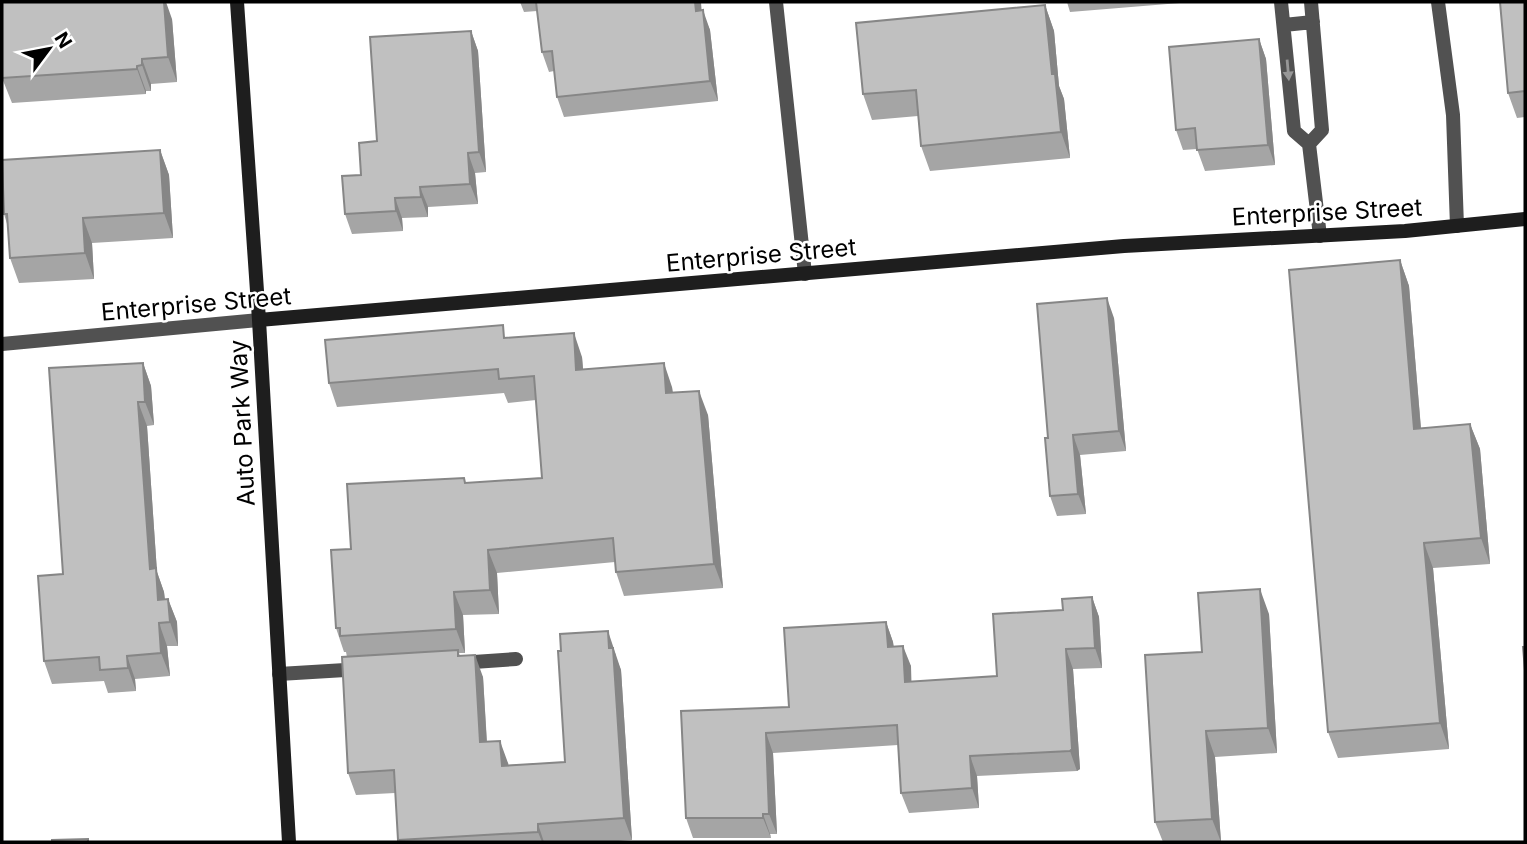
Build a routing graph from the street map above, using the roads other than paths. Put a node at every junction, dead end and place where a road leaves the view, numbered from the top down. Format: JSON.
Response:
{"nodes":[{"id":1,"x":237,"y":2,"type":"edge"},
{"id":2,"x":776,"y":2,"type":"edge"},
{"id":3,"x":1281,"y":2,"type":"edge"},
{"id":4,"x":1311,"y":2,"type":"edge"},
{"id":5,"x":1438,"y":2,"type":"edge"},
{"id":6,"x":1313,"y":22,"type":"junction"},
{"id":7,"x":1284,"y":25,"type":"junction"},
{"id":8,"x":1309,"y":144,"type":"junction"},
{"id":9,"x":1525,"y":219,"type":"edge"},
{"id":10,"x":1457,"y":226,"type":"junction"},
{"id":11,"x":1320,"y":236,"type":"junction"},
{"id":12,"x":805,"y":274,"type":"junction"},
{"id":13,"x":259,"y":320,"type":"junction"},
{"id":14,"x":2,"y":344,"type":"edge"},
{"id":15,"x":516,"y":659,"type":"dead end"},
{"id":16,"x":447,"y":664,"type":"edge"},
{"id":17,"x":377,"y":668,"type":"edge"},
{"id":18,"x":279,"y":674,"type":"junction"},
{"id":19,"x":289,"y":842,"type":"edge"}],
"edges":[{"from":1,"to":13,"type":"street","name":"Auto Park Way"},
{"from":2,"to":12,"type":"street"},
{"from":3,"to":7,"type":"street"},
{"from":4,"to":6,"type":"street"},
{"from":5,"to":10,"type":"street"},
{"from":6,"to":7,"type":"street"},
{"from":6,"to":8,"type":"street"},
{"from":7,"to":8,"type":"street","one_way":true},
{"from":8,"to":11,"type":"street"},
{"from":9,"to":10,"type":"street","name":"Enterprise Street"},
{"from":10,"to":11,"type":"street","name":"Enterprise Street"},
{"from":11,"to":12,"type":"street","name":"Enterprise Street"},
{"from":12,"to":13,"type":"street","name":"Enterprise Street"},
{"from":13,"to":14,"type":"street","name":"Enterprise Street"},
{"from":13,"to":18,"type":"street","name":"Auto Park Way"},
{"from":15,"to":16,"type":"street"},
{"from":17,"to":18,"type":"street"},
{"from":18,"to":19,"type":"street","name":"Auto Park Way"}]}
